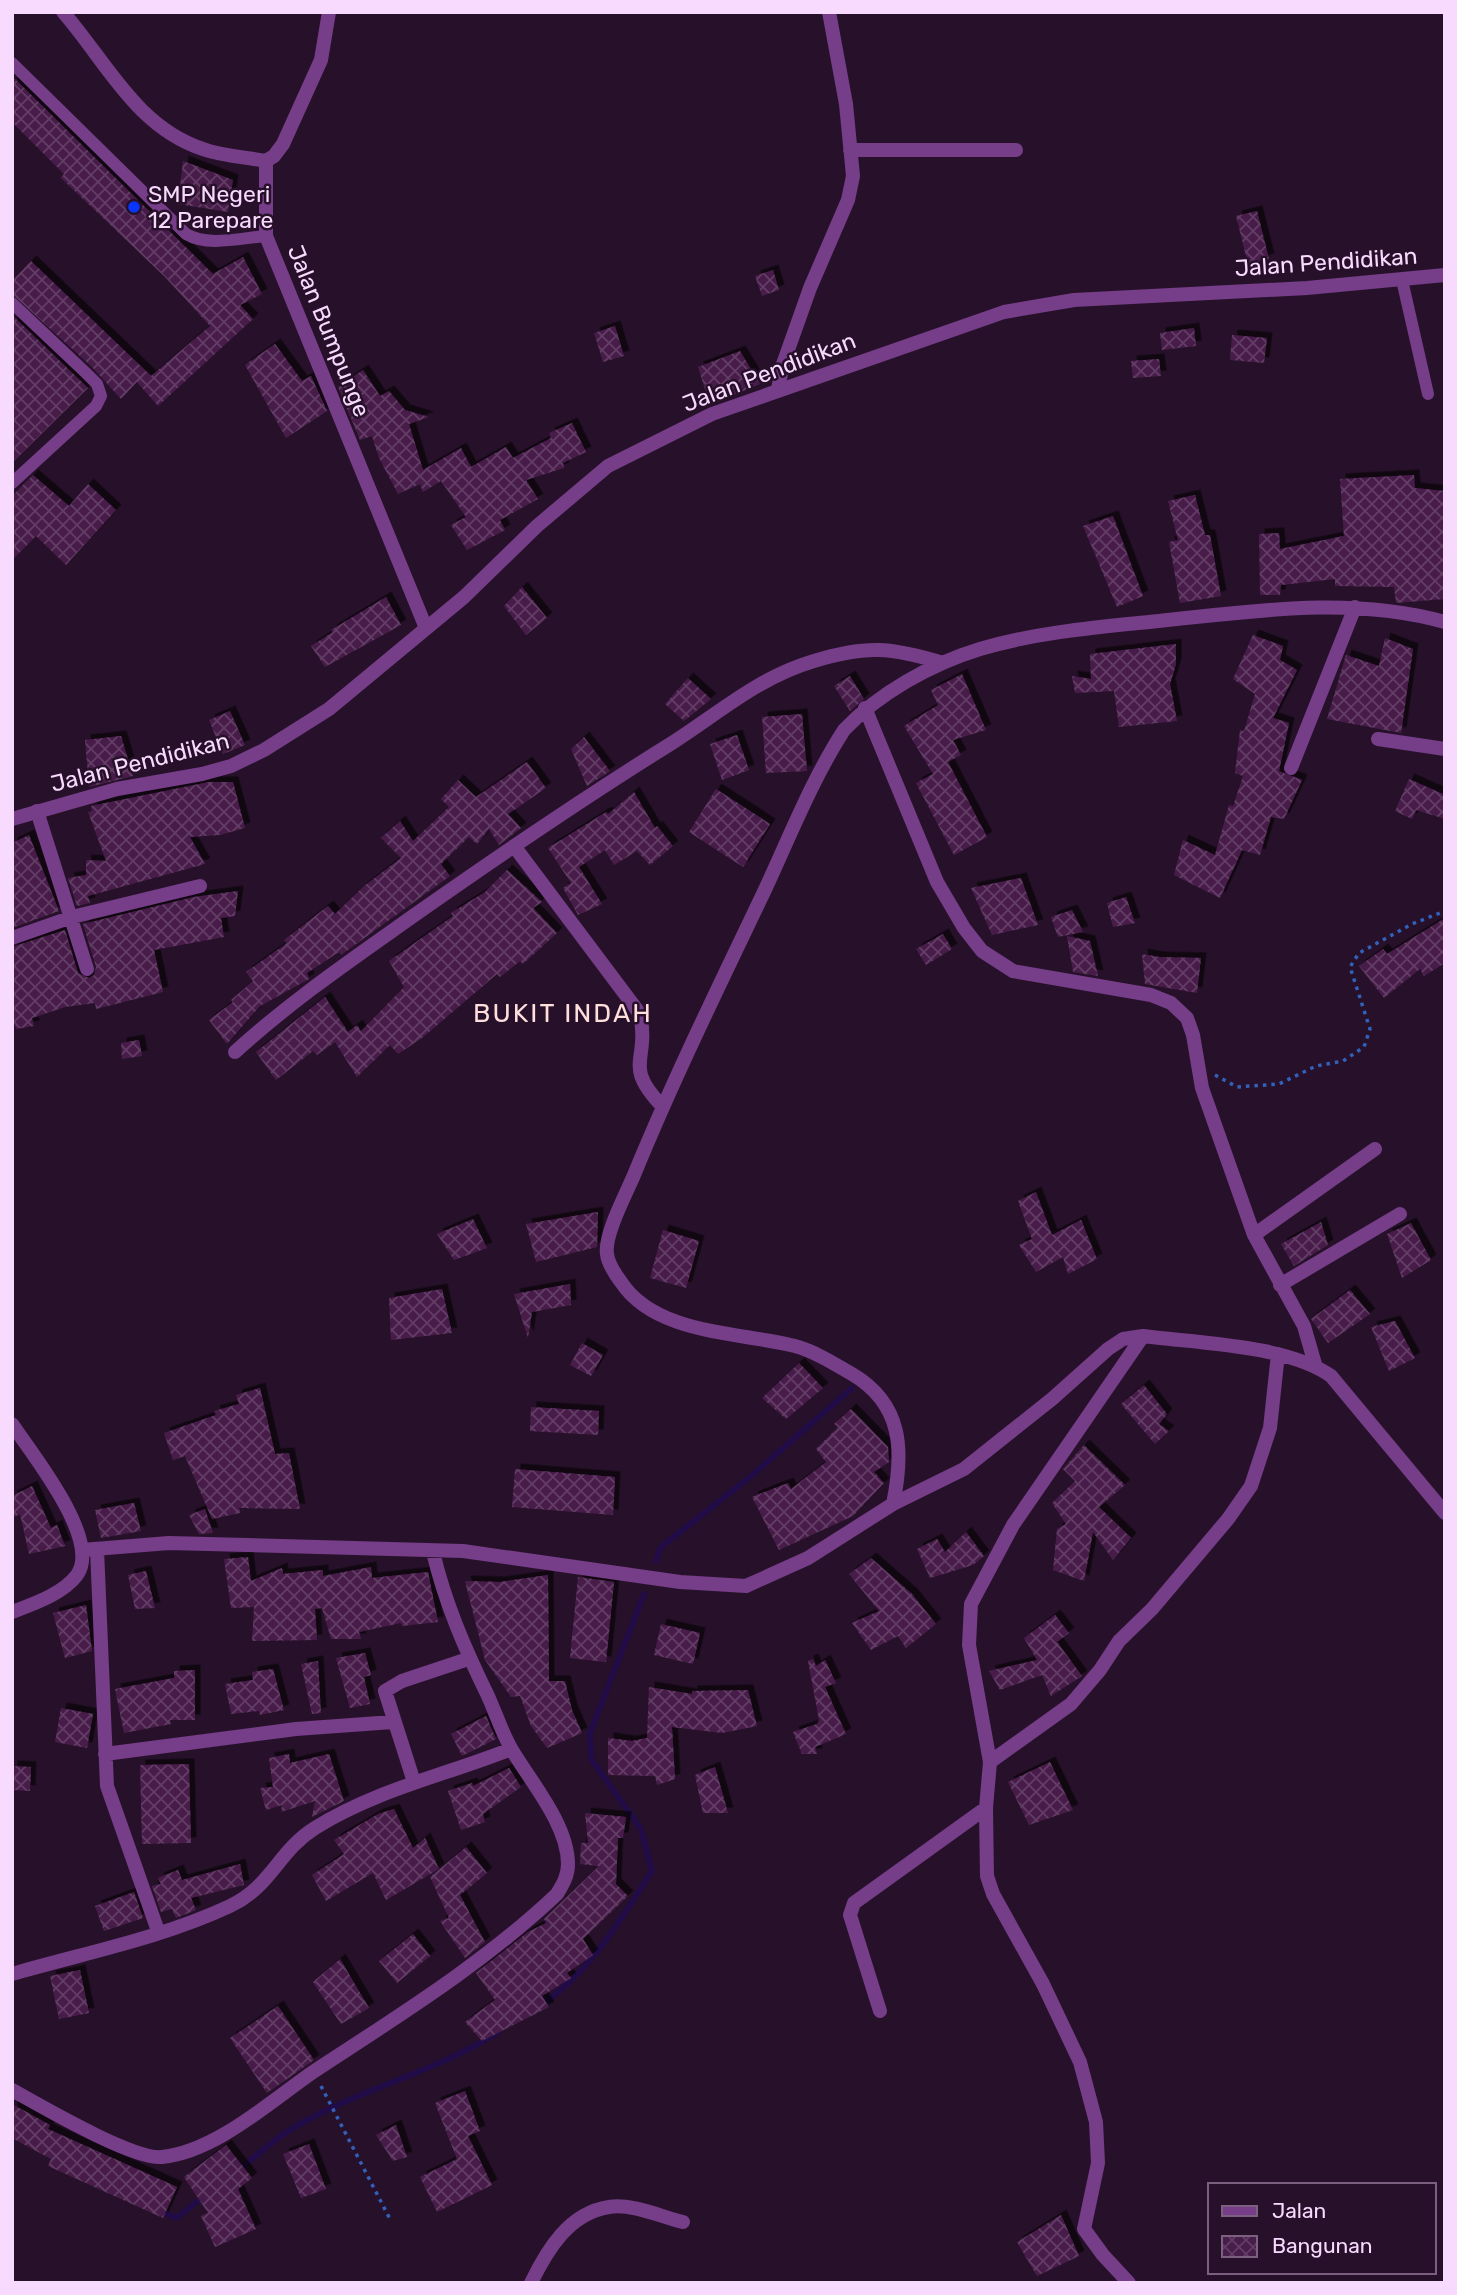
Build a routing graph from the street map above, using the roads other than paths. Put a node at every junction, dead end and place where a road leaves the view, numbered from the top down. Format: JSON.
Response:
{"nodes":[{"id":1,"x":63,"y":12,"type":"edge"},
{"id":2,"x":329,"y":12,"type":"edge"},
{"id":3,"x":830,"y":12,"type":"edge"},
{"id":4,"x":12,"y":63,"type":"edge"},
{"id":5,"x":850,"y":150,"type":"junction"},
{"id":6,"x":1016,"y":150,"type":"dead end"},
{"id":7,"x":266,"y":161,"type":"junction"},
{"id":8,"x":266,"y":236,"type":"junction"},
{"id":9,"x":1445,"y":275,"type":"edge"},
{"id":10,"x":1402,"y":280,"type":"junction"},
{"id":11,"x":12,"y":303,"type":"edge"},
{"id":12,"x":778,"y":389,"type":"junction"},
{"id":13,"x":1428,"y":394,"type":"dead end"},
{"id":14,"x":12,"y":483,"type":"edge"},
{"id":15,"x":1355,"y":607,"type":"junction"},
{"id":16,"x":1445,"y":622,"type":"edge"},
{"id":17,"x":426,"y":628,"type":"junction"},
{"id":18,"x":943,"y":663,"type":"junction"},
{"id":19,"x":865,"y":708,"type":"junction"},
{"id":20,"x":1378,"y":739,"type":"dead end"},
{"id":21,"x":1445,"y":749,"type":"edge"},
{"id":22,"x":1291,"y":768,"type":"dead end"},
{"id":23,"x":37,"y":811,"type":"junction"},
{"id":24,"x":12,"y":819,"type":"edge"},
{"id":25,"x":514,"y":846,"type":"junction"},
{"id":26,"x":200,"y":886,"type":"dead end"},
{"id":27,"x":72,"y":917,"type":"junction"},
{"id":28,"x":12,"y":938,"type":"edge"},
{"id":29,"x":87,"y":969,"type":"dead end"},
{"id":30,"x":235,"y":1052,"type":"dead end"},
{"id":31,"x":662,"y":1106,"type":"junction"},
{"id":32,"x":1375,"y":1149,"type":"dead end"},
{"id":33,"x":1400,"y":1213,"type":"dead end"},
{"id":34,"x":1254,"y":1235,"type":"junction"},
{"id":35,"x":1280,"y":1285,"type":"junction"},
{"id":36,"x":1143,"y":1336,"type":"junction"},
{"id":37,"x":1278,"y":1354,"type":"junction"},
{"id":38,"x":1315,"y":1364,"type":"junction"},
{"id":39,"x":12,"y":1424,"type":"edge"},
{"id":40,"x":893,"y":1504,"type":"junction"},
{"id":41,"x":1445,"y":1513,"type":"edge"},
{"id":42,"x":90,"y":1549,"type":"junction"},
{"id":43,"x":433,"y":1552,"type":"junction"},
{"id":44,"x":12,"y":1612,"type":"edge"},
{"id":45,"x":468,"y":1659,"type":"junction"},
{"id":46,"x":393,"y":1723,"type":"junction"},
{"id":47,"x":511,"y":1749,"type":"junction"},
{"id":48,"x":105,"y":1754,"type":"junction"},
{"id":49,"x":990,"y":1762,"type":"junction"},
{"id":50,"x":414,"y":1782,"type":"junction"},
{"id":51,"x":986,"y":1808,"type":"junction"},
{"id":52,"x":158,"y":1931,"type":"junction"},
{"id":53,"x":12,"y":1974,"type":"edge"},
{"id":54,"x":880,"y":2011,"type":"dead end"},
{"id":55,"x":12,"y":2090,"type":"edge"},
{"id":56,"x":683,"y":2222,"type":"dead end"},
{"id":57,"x":531,"y":2283,"type":"edge"},
{"id":58,"x":1129,"y":2283,"type":"edge"}],
"edges":[{"from":1,"to":7,"type":"street"},
{"from":2,"to":7,"type":"street"},
{"from":3,"to":5,"type":"street"},
{"from":4,"to":8,"type":"lane"},
{"from":5,"to":6,"type":"street"},
{"from":5,"to":12,"type":"street"},
{"from":7,"to":8,"type":"street","name":"Jalan Bumpunge"},
{"from":8,"to":17,"type":"street","name":"Jalan Bumpunge"},
{"from":9,"to":10,"type":"street","name":"Jalan Pendidikan"},
{"from":10,"to":12,"type":"street","name":"Jalan Pendidikan"},
{"from":10,"to":13,"type":"lane"},
{"from":11,"to":14,"type":"lane"},
{"from":12,"to":17,"type":"street","name":"Jalan Pendidikan"},
{"from":15,"to":16,"type":"street"},
{"from":15,"to":18,"type":"street"},
{"from":15,"to":22,"type":"street"},
{"from":17,"to":23,"type":"street","name":"Jalan Pendidikan"},
{"from":18,"to":19,"type":"street"},
{"from":18,"to":25,"type":"street"},
{"from":19,"to":31,"type":"street"},
{"from":19,"to":34,"type":"street"},
{"from":20,"to":21,"type":"street"},
{"from":23,"to":24,"type":"street","name":"Jalan Pendidikan"},
{"from":23,"to":27,"type":"street"},
{"from":25,"to":30,"type":"street"},
{"from":25,"to":31,"type":"street"},
{"from":26,"to":27,"type":"street"},
{"from":27,"to":28,"type":"street"},
{"from":27,"to":29,"type":"street"},
{"from":31,"to":40,"type":"street"},
{"from":32,"to":34,"type":"street"},
{"from":33,"to":35,"type":"street"},
{"from":34,"to":35,"type":"street"},
{"from":35,"to":38,"type":"street"},
{"from":36,"to":37,"type":"street"},
{"from":36,"to":40,"type":"street"},
{"from":36,"to":49,"type":"street"},
{"from":37,"to":38,"type":"street"},
{"from":37,"to":49,"type":"street"},
{"from":38,"to":41,"type":"street"},
{"from":39,"to":42,"type":"street"},
{"from":40,"to":43,"type":"street"},
{"from":42,"to":43,"type":"street"},
{"from":42,"to":44,"type":"street"},
{"from":42,"to":48,"type":"street"},
{"from":43,"to":45,"type":"street"},
{"from":45,"to":46,"type":"street"},
{"from":45,"to":47,"type":"street"},
{"from":46,"to":48,"type":"street"},
{"from":46,"to":50,"type":"street"},
{"from":47,"to":50,"type":"street"},
{"from":47,"to":55,"type":"street"},
{"from":48,"to":52,"type":"street"},
{"from":49,"to":51,"type":"street"},
{"from":50,"to":52,"type":"street"},
{"from":51,"to":54,"type":"street"},
{"from":51,"to":58,"type":"street"},
{"from":52,"to":53,"type":"street"},
{"from":56,"to":57,"type":"street"}]}
